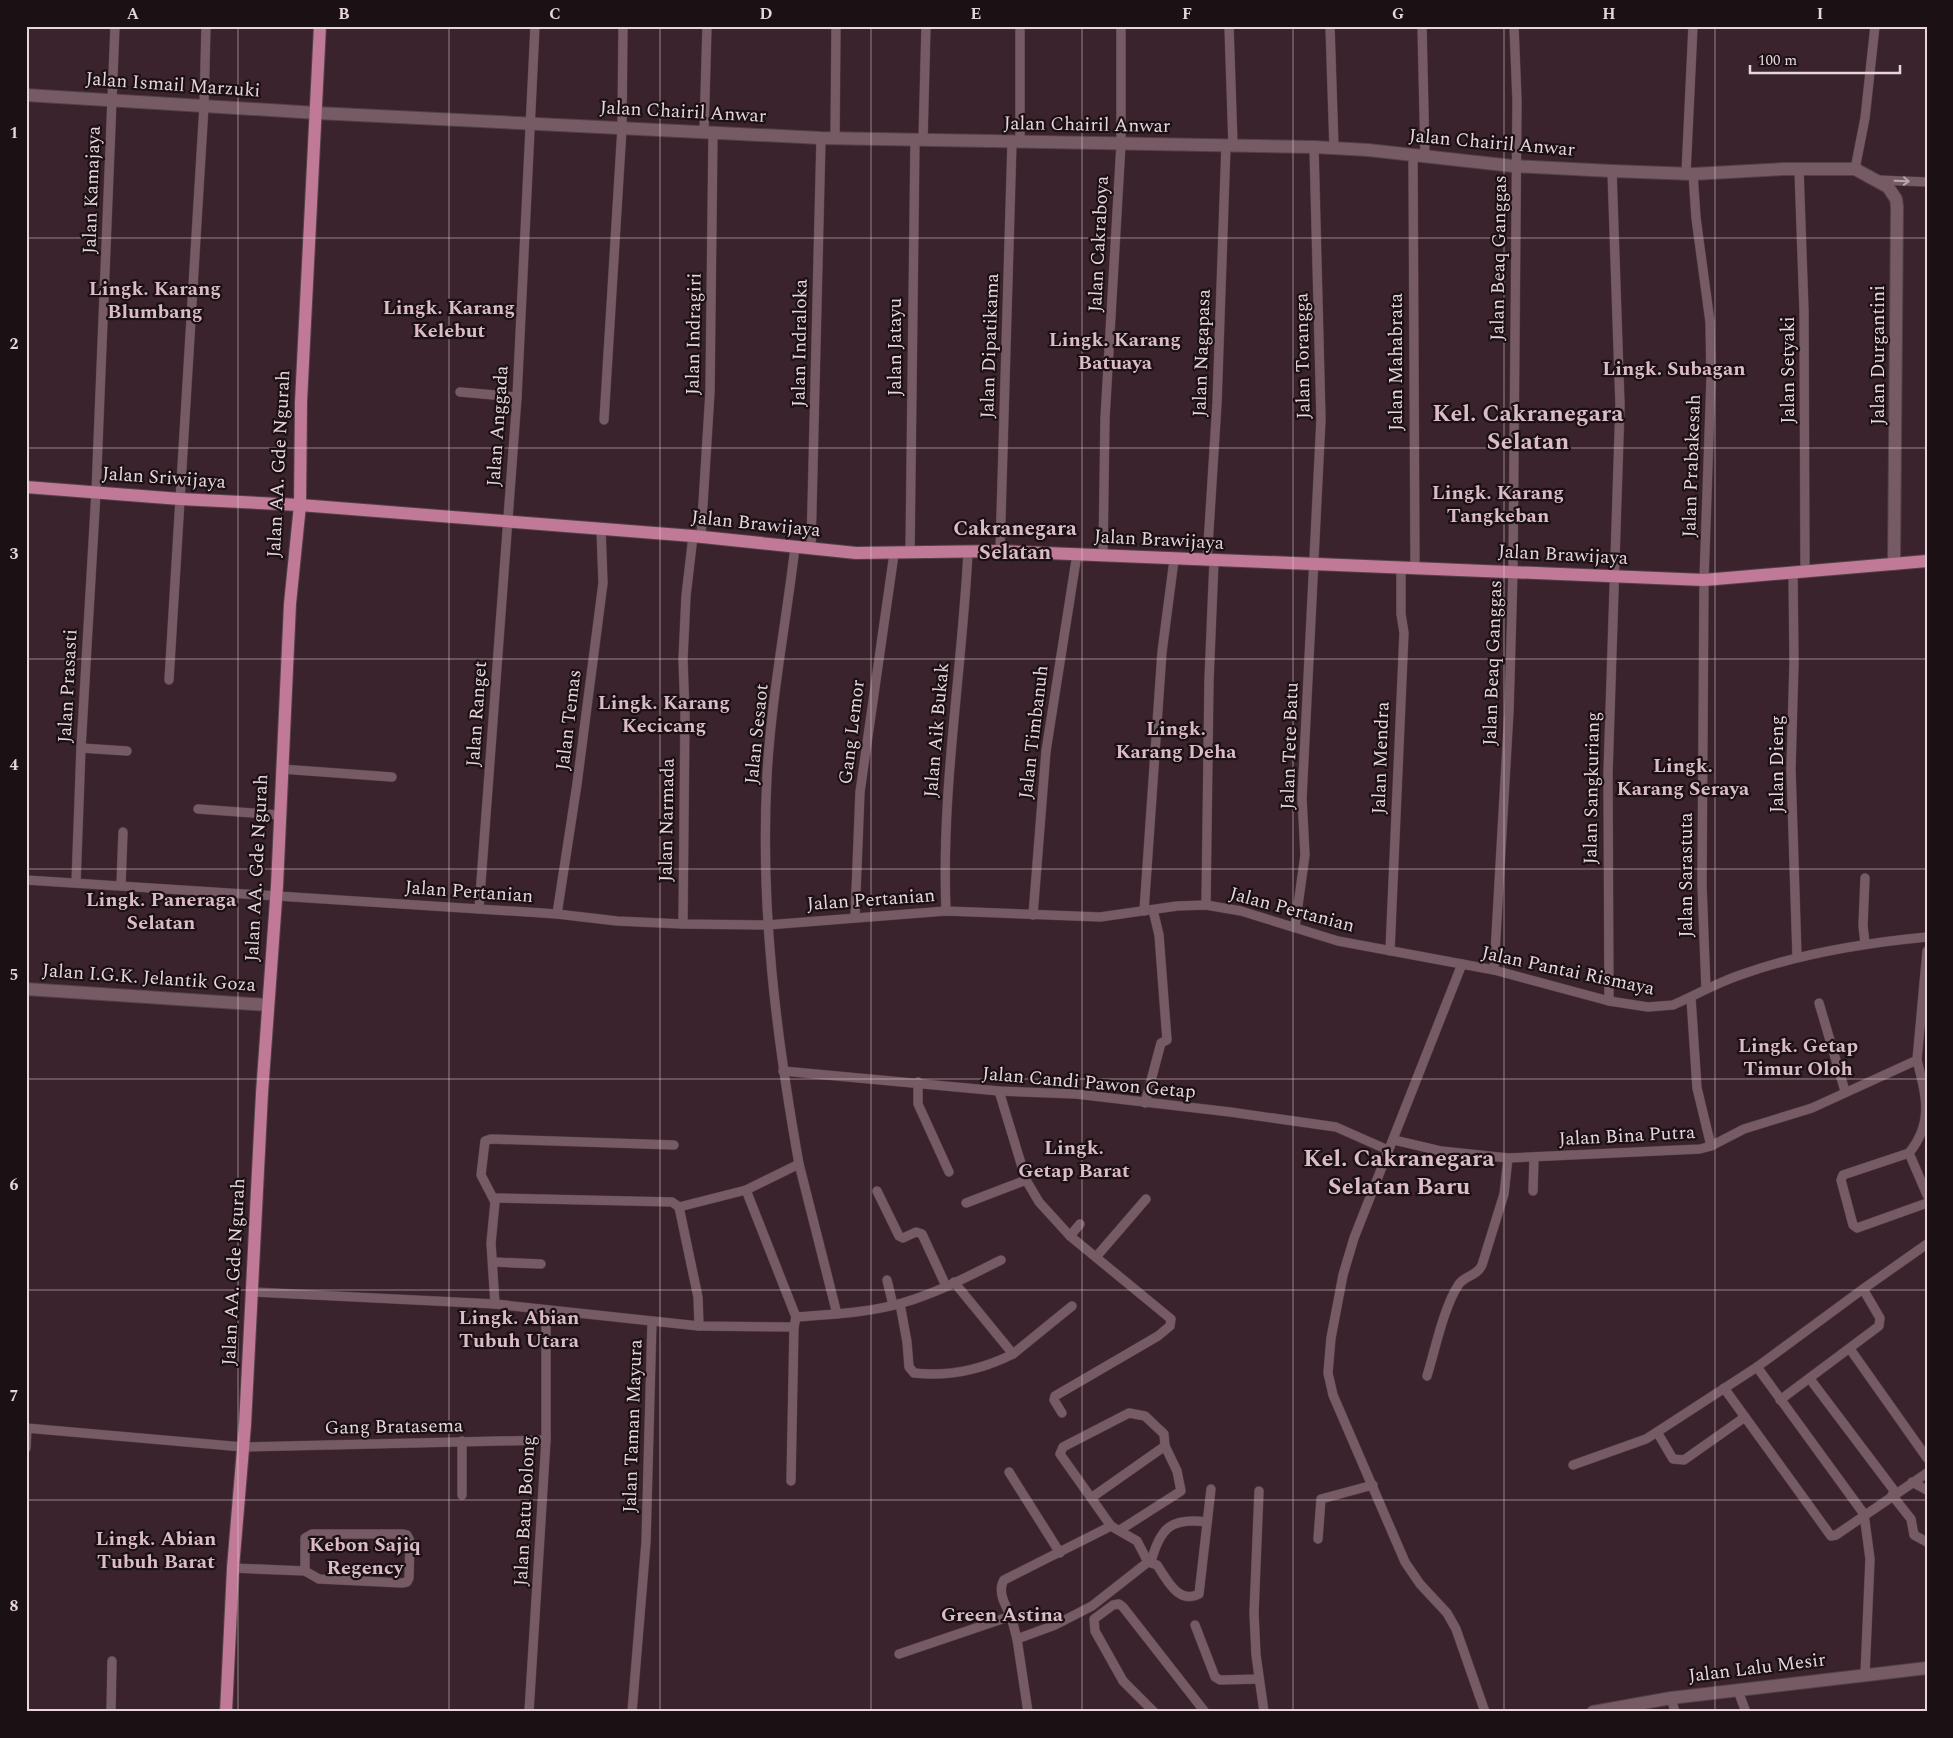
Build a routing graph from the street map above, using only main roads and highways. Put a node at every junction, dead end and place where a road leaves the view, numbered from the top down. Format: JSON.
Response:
{"nodes":[{"id":1,"x":320,"y":26,"type":"edge"},
{"id":2,"x":26,"y":487,"type":"edge"},
{"id":3,"x":300,"y":505,"type":"junction"},
{"id":4,"x":1927,"y":561,"type":"edge"},
{"id":5,"x":226,"y":1712,"type":"edge"}],
"edges":[{"from":1,"to":3,"type":"main road","name":"Jalan AA. Gde Ngurah"},
{"from":2,"to":3,"type":"main road","name":"Jalan Sriwijaya"},
{"from":3,"to":4,"type":"main road","name":"Jalan Brawijaya"},
{"from":3,"to":5,"type":"main road","name":"Jalan AA. Gde Ngurah"}]}
